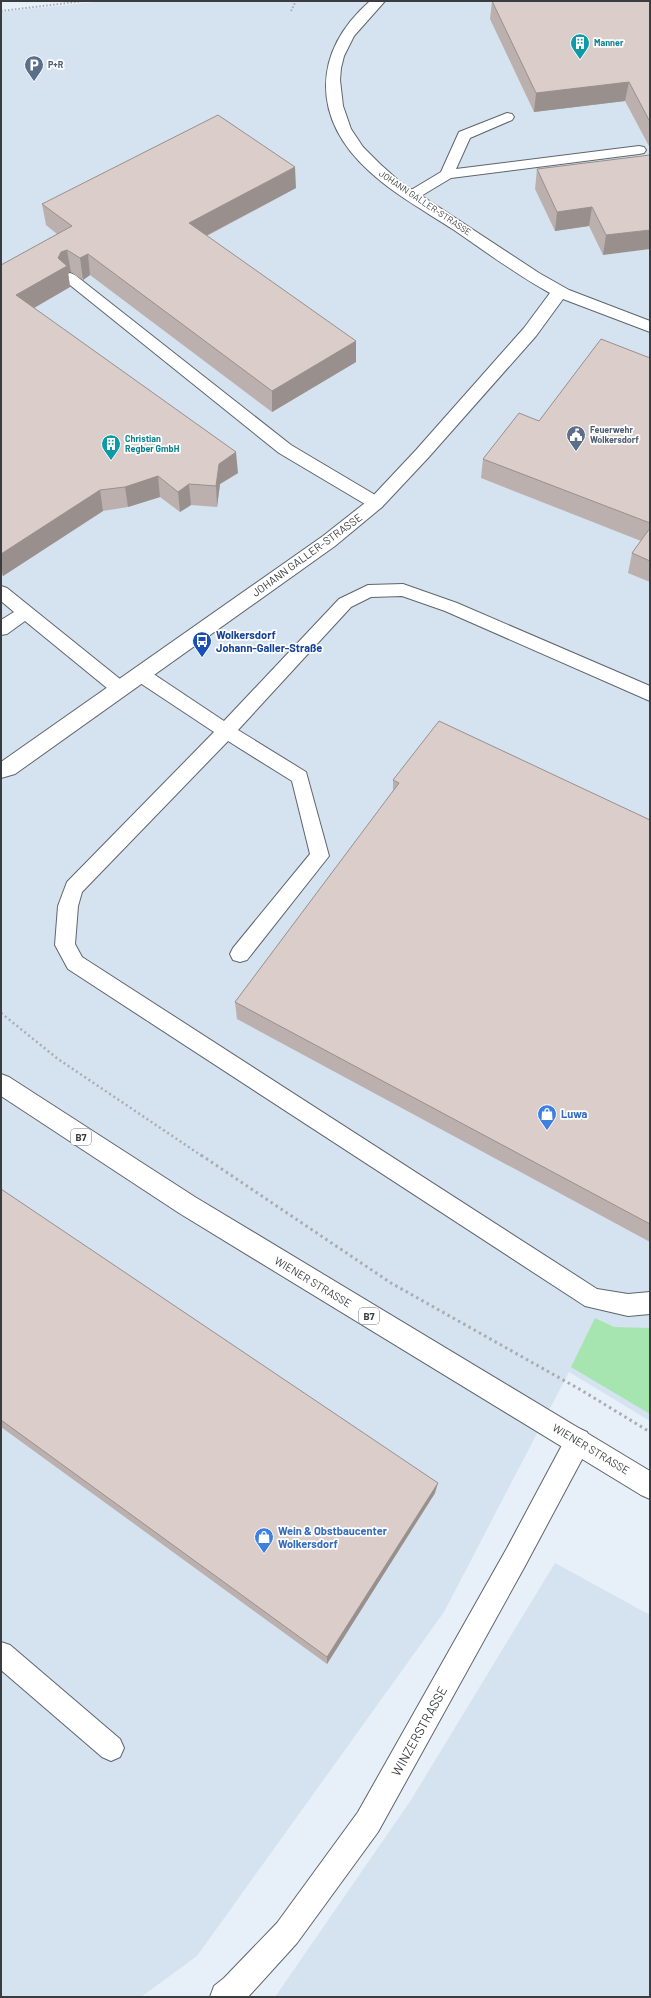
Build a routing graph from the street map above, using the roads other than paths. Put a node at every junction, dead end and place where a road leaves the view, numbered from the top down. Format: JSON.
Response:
{"nodes":[{"id":1,"x":378,"y":1,"type":"edge"},
{"id":2,"x":507,"y":117,"type":"dead end"},
{"id":3,"x":639,"y":150,"type":"dead end"},
{"id":4,"x":447,"y":174,"type":"junction"},
{"id":5,"x":411,"y":196,"type":"junction"},
{"id":6,"x":70,"y":278,"type":"edge"},
{"id":7,"x":560,"y":292,"type":"junction"},
{"id":8,"x":650,"y":327,"type":"edge"},
{"id":9,"x":376,"y":503,"type":"junction"},
{"id":10,"x":1,"y":592,"type":"edge"},
{"id":11,"x":26,"y":612,"type":"junction"},
{"id":12,"x":1,"y":629,"type":"edge"},
{"id":13,"x":140,"y":674,"type":"junction"},
{"id":14,"x":119,"y":688,"type":"junction"},
{"id":15,"x":650,"y":694,"type":"edge"},
{"id":16,"x":226,"y":732,"type":"junction"},
{"id":17,"x":3,"y":772,"type":"edge"},
{"id":18,"x":240,"y":954,"type":"dead end"},
{"id":19,"x":1,"y":1084,"type":"edge"},
{"id":20,"x":650,"y":1304,"type":"edge"},
{"id":21,"x":578,"y":1441,"type":"junction"},
{"id":22,"x":650,"y":1486,"type":"edge"},
{"id":23,"x":1,"y":1654,"type":"edge"},
{"id":24,"x":111,"y":1748,"type":"dead end"},
{"id":25,"x":225,"y":1997,"type":"edge"}],
"edges":[{"from":1,"to":5,"type":"street","name":"JOHANN GALLER-STRASSE"},
{"from":2,"to":4,"type":"lane"},
{"from":3,"to":4,"type":"lane"},
{"from":4,"to":5,"type":"lane"},
{"from":5,"to":7,"type":"street","name":"JOHANN GALLER-STRASSE"},
{"from":6,"to":9,"type":"lane"},
{"from":7,"to":8,"type":"street","name":"JOHANN GALLER-STRASSE"},
{"from":7,"to":9,"type":"street","name":"JOHANN GALLER-STRASSE"},
{"from":9,"to":13,"type":"street","name":"JOHANN GALLER-STRASSE"},
{"from":10,"to":11,"type":"lane"},
{"from":11,"to":12,"type":"lane"},
{"from":11,"to":14,"type":"lane"},
{"from":13,"to":14,"type":"street","name":"JOHANN GALLER-STRASSE"},
{"from":13,"to":16,"type":"lane"},
{"from":14,"to":17,"type":"street","name":"JOHANN GALLER-STRASSE"},
{"from":15,"to":16,"type":"lane"},
{"from":16,"to":18,"type":"lane"},
{"from":16,"to":20,"type":"lane"},
{"from":19,"to":21,"type":"street","name":"WIENER STRASSE","number":"B7"},
{"from":21,"to":22,"type":"street","name":"WIENER STRASSE","number":"B7"},
{"from":21,"to":25,"type":"street","name":"WINZERSTRASSE"},
{"from":23,"to":24,"type":"lane"}]}
